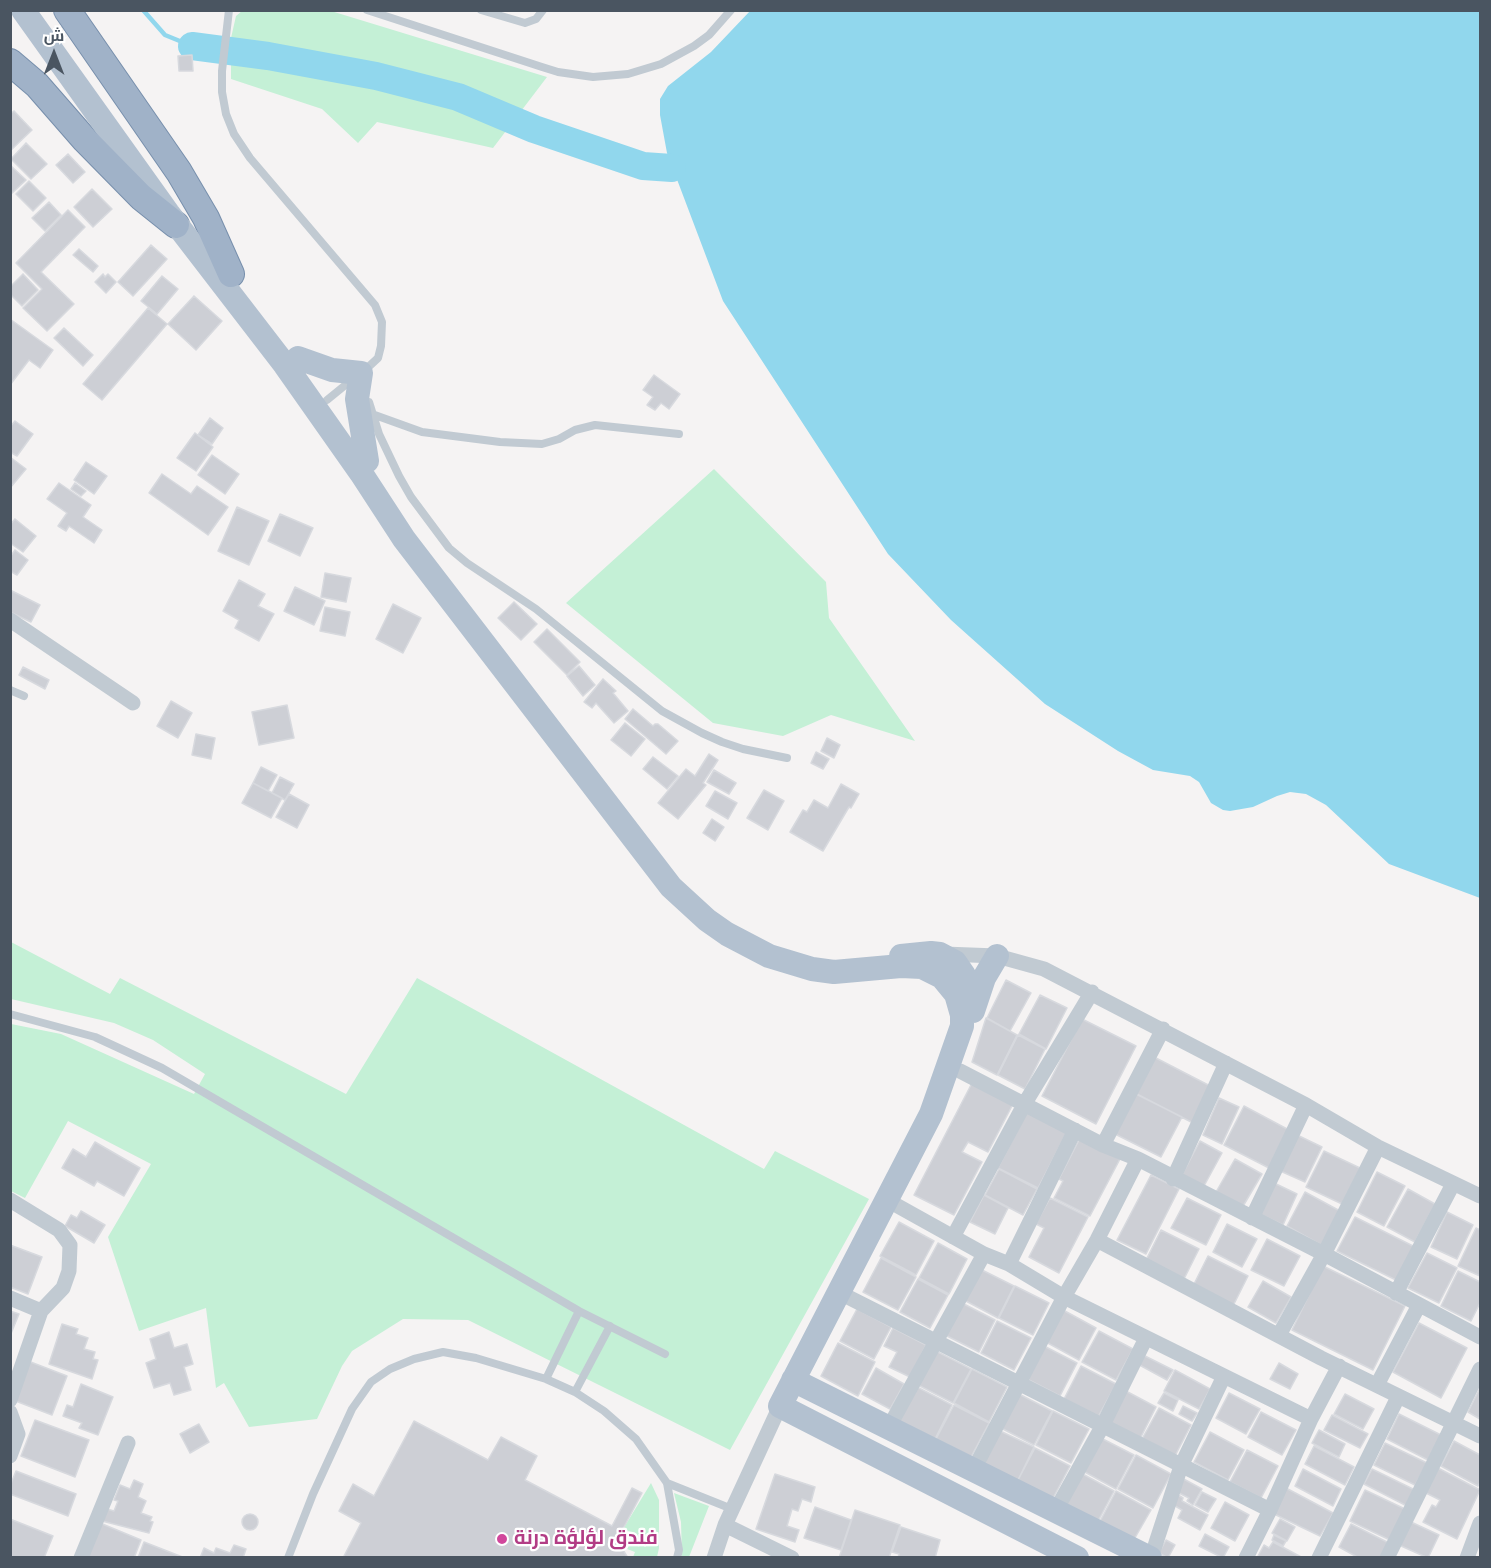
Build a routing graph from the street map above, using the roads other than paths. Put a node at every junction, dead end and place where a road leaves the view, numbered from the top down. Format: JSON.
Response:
{"nodes":[{"id":1,"x":23,"y":10,"type":"edge"},
{"id":2,"x":367,"y":10,"type":"edge"},
{"id":3,"x":481,"y":10,"type":"edge"},
{"id":4,"x":543,"y":10,"type":"edge"},
{"id":5,"x":731,"y":10,"type":"edge"},
{"id":6,"x":228,"y":15,"type":"edge"},
{"id":7,"x":48,"y":20,"type":"edge"},
{"id":8,"x":10,"y":62,"type":"edge"},
{"id":9,"x":176,"y":225,"type":"junction"},
{"id":10,"x":231,"y":274,"type":"joint"},
{"id":11,"x":298,"y":358,"type":"junction"},
{"id":12,"x":360,"y":373,"type":"junction"},
{"id":13,"x":327,"y":400,"type":"junction"},
{"id":14,"x":372,"y":414,"type":"junction"},
{"id":15,"x":680,"y":434,"type":"dead end"},
{"id":16,"x":367,"y":461,"type":"junction"},
{"id":17,"x":10,"y":620,"type":"edge"},
{"id":18,"x":10,"y":690,"type":"edge"},
{"id":19,"x":24,"y":696,"type":"dead end"},
{"id":20,"x":133,"y":702,"type":"dead end"},
{"id":21,"x":787,"y":758,"type":"dead end"},
{"id":22,"x":997,"y":956,"type":"junction"},
{"id":23,"x":928,"y":958,"type":"junction"},
{"id":24,"x":1092,"y":993,"type":"junction"},
{"id":25,"x":10,"y":1014,"type":"edge"},
{"id":26,"x":972,"y":1014,"type":"junction"},
{"id":27,"x":1162,"y":1029,"type":"junction"},
{"id":28,"x":1226,"y":1063,"type":"junction"},
{"id":29,"x":960,"y":1071,"type":"junction"},
{"id":30,"x":1025,"y":1103,"type":"junction"},
{"id":31,"x":1306,"y":1105,"type":"junction"},
{"id":32,"x":931,"y":1114,"type":"junction"},
{"id":33,"x":1076,"y":1130,"type":"junction"},
{"id":34,"x":1103,"y":1144,"type":"junction"},
{"id":35,"x":1378,"y":1147,"type":"junction"},
{"id":36,"x":1138,"y":1159,"type":"junction"},
{"id":37,"x":1173,"y":1179,"type":"junction"},
{"id":38,"x":1452,"y":1184,"type":"junction"},
{"id":39,"x":1480,"y":1196,"type":"edge"},
{"id":40,"x":10,"y":1200,"type":"edge"},
{"id":41,"x":887,"y":1200,"type":"junction"},
{"id":42,"x":1252,"y":1218,"type":"junction"},
{"id":43,"x":953,"y":1237,"type":"junction"},
{"id":44,"x":1097,"y":1240,"type":"junction"},
{"id":45,"x":984,"y":1254,"type":"junction"},
{"id":46,"x":1324,"y":1254,"type":"junction"},
{"id":47,"x":1008,"y":1264,"type":"junction"},
{"id":48,"x":840,"y":1293,"type":"junction"},
{"id":49,"x":1396,"y":1293,"type":"junction"},
{"id":50,"x":1064,"y":1297,"type":"junction"},
{"id":51,"x":10,"y":1298,"type":"edge"},
{"id":52,"x":1419,"y":1305,"type":"junction"},
{"id":53,"x":41,"y":1311,"type":"junction"},
{"id":54,"x":579,"y":1311,"type":"junction"},
{"id":55,"x":610,"y":1326,"type":"junction"},
{"id":56,"x":1279,"y":1335,"type":"junction"},
{"id":57,"x":1480,"y":1337,"type":"edge"},
{"id":58,"x":1146,"y":1338,"type":"junction"},
{"id":59,"x":936,"y":1342,"type":"junction"},
{"id":60,"x":665,"y":1354,"type":"dead end"},
{"id":61,"x":1339,"y":1366,"type":"junction"},
{"id":62,"x":1480,"y":1370,"type":"edge"},
{"id":63,"x":1224,"y":1376,"type":"junction"},
{"id":64,"x":546,"y":1378,"type":"junction"},
{"id":65,"x":792,"y":1380,"type":"junction"},
{"id":66,"x":1017,"y":1384,"type":"junction"},
{"id":67,"x":1377,"y":1385,"type":"junction"},
{"id":68,"x":574,"y":1392,"type":"junction"},
{"id":69,"x":1398,"y":1397,"type":"junction"},
{"id":70,"x":10,"y":1400,"type":"edge"},
{"id":71,"x":780,"y":1406,"type":"junction"},
{"id":72,"x":10,"y":1412,"type":"edge"},
{"id":73,"x":1311,"y":1419,"type":"junction"},
{"id":74,"x":1453,"y":1422,"type":"junction"},
{"id":75,"x":1102,"y":1425,"type":"junction"},
{"id":76,"x":889,"y":1427,"type":"junction"},
{"id":77,"x":14,"y":1432,"type":"edge"},
{"id":78,"x":1480,"y":1436,"type":"edge"},
{"id":79,"x":128,"y":1443,"type":"dead end"},
{"id":80,"x":10,"y":1456,"type":"edge"},
{"id":81,"x":1181,"y":1466,"type":"junction"},
{"id":82,"x":974,"y":1469,"type":"junction"},
{"id":83,"x":668,"y":1483,"type":"junction"},
{"id":84,"x":732,"y":1509,"type":"junction"},
{"id":85,"x":1056,"y":1510,"type":"junction"},
{"id":86,"x":1270,"y":1510,"type":"junction"},
{"id":87,"x":1480,"y":1523,"type":"edge"},
{"id":88,"x":725,"y":1525,"type":"junction"},
{"id":89,"x":81,"y":1557,"type":"edge"},
{"id":90,"x":288,"y":1557,"type":"edge"},
{"id":91,"x":677,"y":1557,"type":"edge"},
{"id":92,"x":714,"y":1557,"type":"edge"},
{"id":93,"x":792,"y":1557,"type":"edge"},
{"id":94,"x":1077,"y":1557,"type":"edge"},
{"id":95,"x":1150,"y":1557,"type":"edge"},
{"id":96,"x":1246,"y":1557,"type":"edge"},
{"id":97,"x":1319,"y":1557,"type":"edge"},
{"id":98,"x":1387,"y":1557,"type":"edge"},
{"id":99,"x":1467,"y":1557,"type":"edge"}],
"edges":[{"from":1,"to":7,"type":"main road"},
{"from":2,"to":5,"type":"lane"},
{"from":3,"to":4,"type":"lane"},
{"from":6,"to":12,"type":"lane"},
{"from":7,"to":9,"type":"main road"},
{"from":7,"to":10,"type":"highway"},
{"from":8,"to":9,"type":"highway"},
{"from":9,"to":23,"type":"main road"},
{"from":10,"to":11,"type":"main road"},
{"from":11,"to":12,"type":"main road"},
{"from":11,"to":13,"type":"main road"},
{"from":12,"to":13,"type":"lane"},
{"from":12,"to":14,"type":"lane"},
{"from":12,"to":16,"type":"main road"},
{"from":13,"to":16,"type":"main road"},
{"from":14,"to":15,"type":"lane"},
{"from":14,"to":21,"type":"lane"},
{"from":16,"to":23,"type":"main road"},
{"from":17,"to":20,"type":"street"},
{"from":18,"to":19,"type":"lane"},
{"from":22,"to":23,"type":"street"},
{"from":22,"to":24,"type":"street"},
{"from":22,"to":26,"type":"main road"},
{"from":23,"to":26,"type":"main road"},
{"from":23,"to":32,"type":"main road"},
{"from":24,"to":27,"type":"street"},
{"from":24,"to":30,"type":"street"},
{"from":25,"to":54,"type":"lane"},
{"from":26,"to":29,"type":"main road"},
{"from":27,"to":28,"type":"street"},
{"from":27,"to":34,"type":"street"},
{"from":28,"to":31,"type":"street"},
{"from":28,"to":37,"type":"street"},
{"from":29,"to":30,"type":"street"},
{"from":29,"to":32,"type":"main road"},
{"from":30,"to":33,"type":"street"},
{"from":30,"to":43,"type":"street"},
{"from":31,"to":35,"type":"street"},
{"from":31,"to":42,"type":"street"},
{"from":32,"to":41,"type":"main road"},
{"from":33,"to":34,"type":"street"},
{"from":33,"to":47,"type":"street"},
{"from":34,"to":36,"type":"street"},
{"from":35,"to":38,"type":"street"},
{"from":35,"to":46,"type":"street"},
{"from":36,"to":37,"type":"street"},
{"from":36,"to":44,"type":"street"},
{"from":37,"to":42,"type":"street"},
{"from":38,"to":39,"type":"street"},
{"from":38,"to":49,"type":"street"},
{"from":40,"to":53,"type":"street"},
{"from":41,"to":43,"type":"street"},
{"from":41,"to":48,"type":"main road"},
{"from":42,"to":46,"type":"street"},
{"from":43,"to":45,"type":"street"},
{"from":44,"to":50,"type":"street"},
{"from":44,"to":56,"type":"street"},
{"from":45,"to":47,"type":"street"},
{"from":45,"to":59,"type":"street"},
{"from":46,"to":49,"type":"street"},
{"from":46,"to":56,"type":"street"},
{"from":47,"to":50,"type":"street"},
{"from":48,"to":59,"type":"street"},
{"from":48,"to":65,"type":"main road"},
{"from":49,"to":52,"type":"street"},
{"from":50,"to":58,"type":"street"},
{"from":50,"to":66,"type":"street"},
{"from":51,"to":53,"type":"street"},
{"from":52,"to":57,"type":"street"},
{"from":52,"to":67,"type":"street"},
{"from":53,"to":70,"type":"street"},
{"from":54,"to":55,"type":"lane"},
{"from":54,"to":64,"type":"lane"},
{"from":55,"to":60,"type":"lane"},
{"from":55,"to":68,"type":"lane"},
{"from":56,"to":61,"type":"street"},
{"from":58,"to":63,"type":"street"},
{"from":58,"to":75,"type":"street"},
{"from":59,"to":66,"type":"street"},
{"from":59,"to":76,"type":"street"},
{"from":61,"to":67,"type":"street"},
{"from":61,"to":73,"type":"street"},
{"from":62,"to":74,"type":"street"},
{"from":63,"to":73,"type":"street"},
{"from":63,"to":81,"type":"street"},
{"from":64,"to":68,"type":"lane"},
{"from":64,"to":90,"type":"lane"},
{"from":65,"to":71,"type":"main road"},
{"from":65,"to":76,"type":"main road"},
{"from":66,"to":75,"type":"street"},
{"from":66,"to":82,"type":"street"},
{"from":67,"to":69,"type":"street"},
{"from":68,"to":83,"type":"lane"},
{"from":69,"to":74,"type":"street"},
{"from":69,"to":97,"type":"street"},
{"from":71,"to":84,"type":"street"},
{"from":71,"to":94,"type":"main road"},
{"from":72,"to":77,"type":"street"},
{"from":73,"to":86,"type":"street"},
{"from":74,"to":78,"type":"street"},
{"from":74,"to":98,"type":"street"},
{"from":75,"to":81,"type":"street"},
{"from":75,"to":85,"type":"street"},
{"from":76,"to":82,"type":"main road"},
{"from":77,"to":80,"type":"street"},
{"from":79,"to":89,"type":"street"},
{"from":81,"to":86,"type":"street"},
{"from":81,"to":95,"type":"street"},
{"from":82,"to":85,"type":"main road"},
{"from":83,"to":84,"type":"lane"},
{"from":83,"to":91,"type":"lane"},
{"from":84,"to":88,"type":"street"},
{"from":85,"to":95,"type":"main road"},
{"from":86,"to":96,"type":"street"},
{"from":87,"to":99,"type":"street"},
{"from":88,"to":92,"type":"street"},
{"from":88,"to":93,"type":"street"}]}
